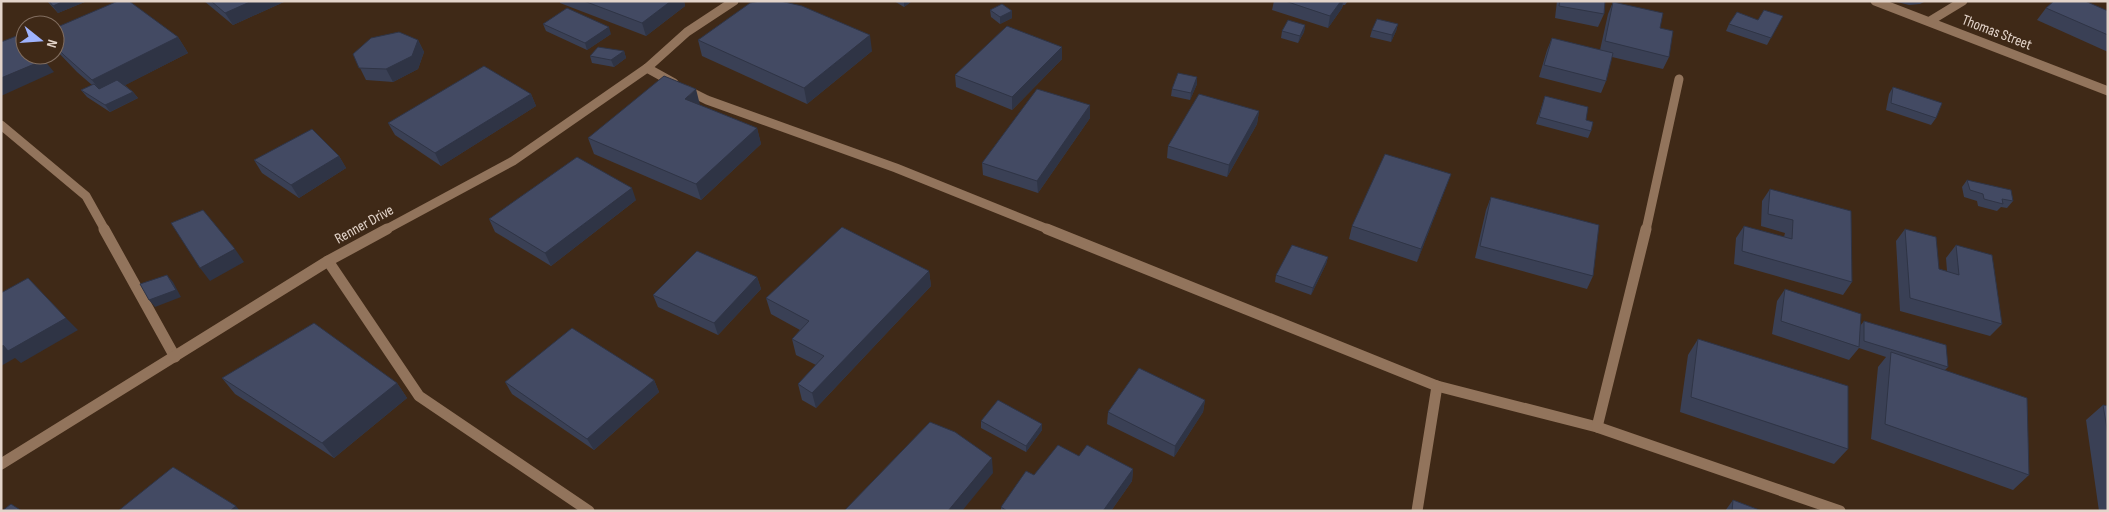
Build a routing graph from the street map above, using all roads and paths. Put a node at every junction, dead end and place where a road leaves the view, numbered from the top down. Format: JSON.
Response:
{"nodes":[{"id":1,"x":734,"y":1,"type":"edge"},
{"id":2,"x":1875,"y":1,"type":"edge"},
{"id":3,"x":1962,"y":1,"type":"edge"},
{"id":4,"x":1930,"y":21,"type":"junction"},
{"id":5,"x":647,"y":68,"type":"junction"},
{"id":6,"x":1680,"y":79,"type":"dead end"},
{"id":7,"x":2108,"y":90,"type":"edge"},
{"id":8,"x":1,"y":125,"type":"edge"},
{"id":9,"x":328,"y":261,"type":"junction"},
{"id":10,"x":175,"y":357,"type":"junction"},
{"id":11,"x":1437,"y":386,"type":"junction"},
{"id":12,"x":1597,"y":427,"type":"junction"},
{"id":13,"x":1,"y":464,"type":"edge"},
{"id":14,"x":589,"y":511,"type":"edge"},
{"id":15,"x":1417,"y":511,"type":"edge"},
{"id":16,"x":1840,"y":511,"type":"edge"}],
"edges":[{"from":1,"to":5,"type":"street","name":"Renner Drive"},
{"from":2,"to":4,"type":"street","name":"Thomas Street"},
{"from":3,"to":4,"type":"street"},
{"from":4,"to":7,"type":"street","name":"Thomas Street"},
{"from":5,"to":9,"type":"street","name":"Renner Drive"},
{"from":5,"to":11,"type":"street"},
{"from":6,"to":12,"type":"street"},
{"from":8,"to":10,"type":"street"},
{"from":9,"to":10,"type":"street","name":"Renner Drive"},
{"from":9,"to":14,"type":"street"},
{"from":10,"to":13,"type":"street","name":"Renner Drive"},
{"from":11,"to":12,"type":"street"},
{"from":11,"to":15,"type":"street"},
{"from":12,"to":16,"type":"street"}]}
